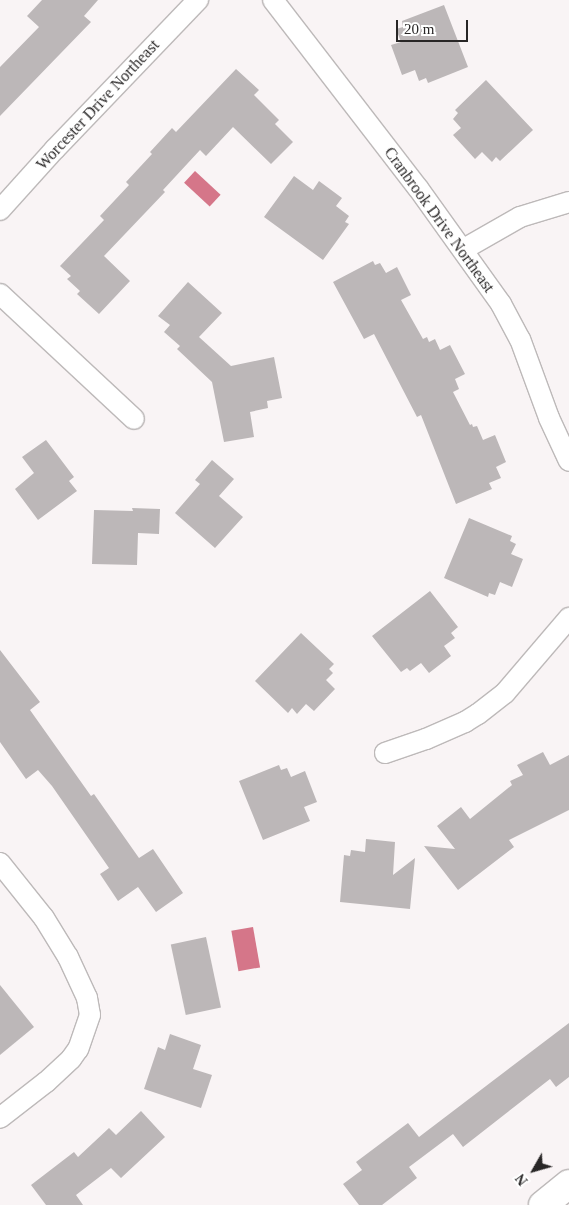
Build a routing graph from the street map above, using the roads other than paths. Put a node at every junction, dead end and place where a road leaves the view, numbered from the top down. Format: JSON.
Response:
{"nodes":[{"id":1,"x":198,"y":0,"type":"edge"},
{"id":2,"x":273,"y":0,"type":"edge"},
{"id":3,"x":569,"y":202,"type":"edge"},
{"id":4,"x":0,"y":210,"type":"edge"},
{"id":5,"x":464,"y":249,"type":"junction"},
{"id":6,"x":0,"y":294,"type":"edge"},
{"id":7,"x":134,"y":419,"type":"dead end"},
{"id":8,"x":569,"y":460,"type":"edge"},
{"id":9,"x":569,"y":618,"type":"edge"},
{"id":10,"x":385,"y":754,"type":"dead end"},
{"id":11,"x":0,"y":863,"type":"edge"},
{"id":12,"x":0,"y":1118,"type":"edge"},
{"id":13,"x":569,"y":1184,"type":"edge"},
{"id":14,"x":542,"y":1205,"type":"edge"}],
"edges":[{"from":1,"to":4,"type":"street","name":"Worcester Drive Northeast"},
{"from":2,"to":5,"type":"street","name":"Cranbrook Drive Northeast"},
{"from":3,"to":5,"type":"street"},
{"from":5,"to":8,"type":"street","name":"Cranbrook Drive Northeast"},
{"from":6,"to":7,"type":"street"},
{"from":9,"to":10,"type":"street"},
{"from":11,"to":12,"type":"street"},
{"from":13,"to":14,"type":"street"}]}
